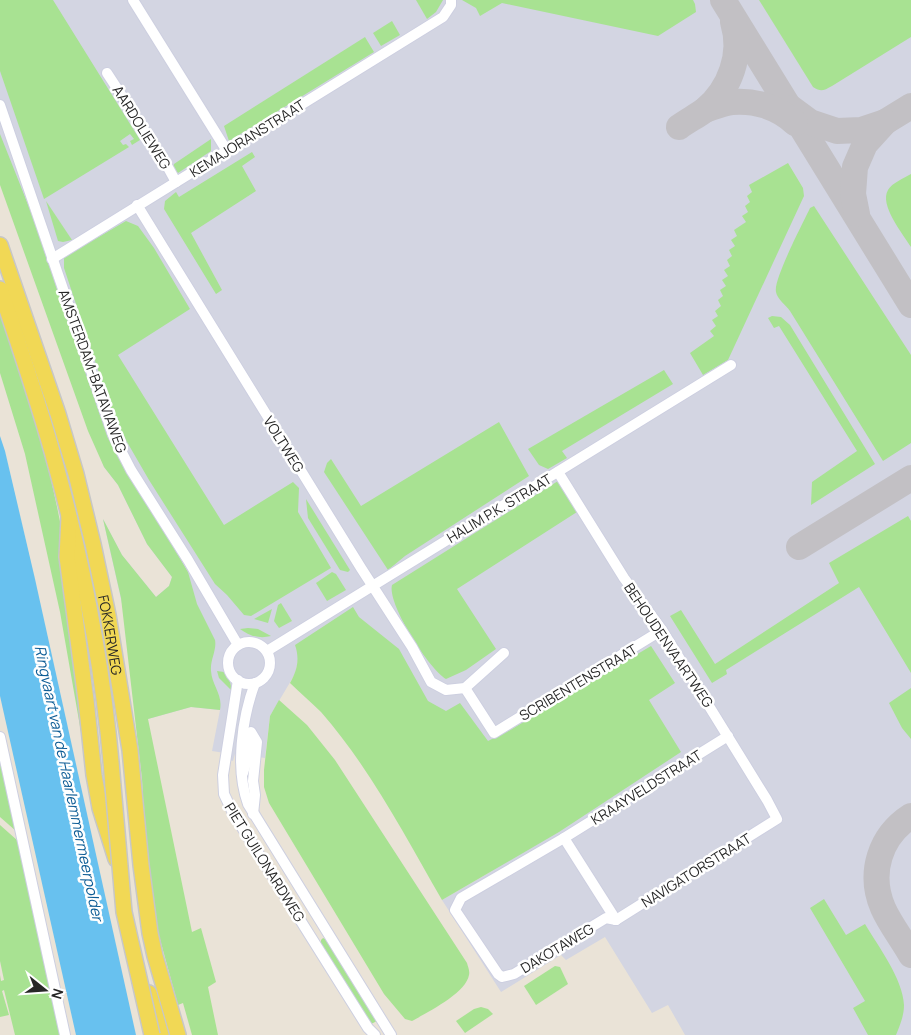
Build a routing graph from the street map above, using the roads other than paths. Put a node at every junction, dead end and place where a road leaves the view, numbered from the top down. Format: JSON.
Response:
{"nodes":[{"id":1,"x":133,"y":0,"type":"edge"},
{"id":2,"x":451,"y":0,"type":"edge"},
{"id":3,"x":107,"y":73,"type":"dead end"},
{"id":4,"x":0,"y":105,"type":"edge"},
{"id":5,"x":227,"y":150,"type":"junction"},
{"id":6,"x":176,"y":182,"type":"junction"},
{"id":7,"x":137,"y":205,"type":"junction"},
{"id":8,"x":0,"y":245,"type":"edge"},
{"id":9,"x":52,"y":259,"type":"junction"},
{"id":10,"x":0,"y":289,"type":"edge"},
{"id":11,"x":731,"y":364,"type":"dead end"},
{"id":12,"x":558,"y":472,"type":"junction"},
{"id":13,"x":69,"y":517,"type":"junction"},
{"id":14,"x":372,"y":586,"type":"junction"},
{"id":15,"x":662,"y":630,"type":"junction"},
{"id":16,"x":238,"y":645,"type":"junction"},
{"id":17,"x":267,"y":651,"type":"junction"},
{"id":18,"x":504,"y":653,"type":"dead end"},
{"id":19,"x":238,"y":680,"type":"junction"},
{"id":20,"x":255,"y":683,"type":"junction"},
{"id":21,"x":465,"y":688,"type":"junction"},
{"id":22,"x":246,"y":720,"type":"junction"},
{"id":23,"x":251,"y":732,"type":"junction"},
{"id":24,"x":0,"y":736,"type":"edge"},
{"id":25,"x":728,"y":736,"type":"junction"},
{"id":26,"x":242,"y":779,"type":"junction"},
{"id":27,"x":253,"y":814,"type":"junction"},
{"id":28,"x":777,"y":819,"type":"joint"},
{"id":29,"x":564,"y":838,"type":"junction"},
{"id":30,"x":616,"y":920,"type":"junction"},
{"id":31,"x":371,"y":1033,"type":"edge"},
{"id":32,"x":65,"y":1035,"type":"edge"},
{"id":33,"x":152,"y":1035,"type":"edge"},
{"id":34,"x":161,"y":1035,"type":"edge"},
{"id":35,"x":178,"y":1035,"type":"edge"},
{"id":36,"x":391,"y":1035,"type":"edge"}],
"edges":[{"from":1,"to":5,"type":"street"},
{"from":2,"to":5,"type":"street","name":"KEMAJORANSTRAAT"},
{"from":3,"to":6,"type":"street","name":"AARDOLIEWEG"},
{"from":4,"to":9,"type":"street","name":"AMSTERDAM-BATAVIAWEG"},
{"from":5,"to":6,"type":"street","name":"KEMAJORANSTRAAT"},
{"from":6,"to":7,"type":"street","name":"KEMAJORANSTRAAT"},
{"from":7,"to":9,"type":"street","name":"KEMAJORANSTRAAT"},
{"from":7,"to":14,"type":"street","name":"VOLTWEG"},
{"from":8,"to":35,"type":"main road","name":"FOKKERWEG"},
{"from":9,"to":16,"type":"street","name":"AMSTERDAM-BATAVIAWEG"},
{"from":10,"to":13,"type":"main road","name":"FOKKERWEG"},
{"from":11,"to":12,"type":"street","name":"HALIM P.K. STRAAT"},
{"from":12,"to":14,"type":"street","name":"HALIM P.K. STRAAT"},
{"from":12,"to":15,"type":"street","name":"BEHOUDENVAARTWEG"},
{"from":13,"to":33,"type":"main road","name":"FOKKERWEG","bridge":true},
{"from":13,"to":34,"type":"main road"},
{"from":14,"to":17,"type":"street","name":"HALIM P.K. STRAAT"},
{"from":14,"to":21,"type":"street","name":"VOLTWEG"},
{"from":15,"to":21,"type":"street","name":"SCRIBENTENSTRAAT"},
{"from":15,"to":25,"type":"street","name":"BEHOUDENVAARTWEG"},
{"from":16,"to":17,"type":"street"},
{"from":16,"to":19,"type":"street"},
{"from":17,"to":20,"type":"street"},
{"from":18,"to":21,"type":"street"},
{"from":19,"to":20,"type":"street"},
{"from":19,"to":31,"type":"street","name":"PIET GUILONARDWEG"},
{"from":20,"to":22,"type":"street","name":"PIET GUILONARDWEG"},
{"from":22,"to":23,"type":"street","name":"PIET GUILONARDWEG"},
{"from":22,"to":26,"type":"street","name":"PIET GUILONARDWEG"},
{"from":23,"to":26,"type":"street","name":"PIET GUILONARDWEG"},
{"from":23,"to":27,"type":"street","name":"PIET GUILONARDWEG"},
{"from":24,"to":32,"type":"street"},
{"from":25,"to":28,"type":"street","name":"BEHOUDENVAARTWEG"},
{"from":25,"to":29,"type":"street","name":"KRAAYVELDSTRAAT"},
{"from":26,"to":27,"type":"street","name":"PIET GUILONARDWEG"},
{"from":27,"to":36,"type":"street","name":"PIET GUILONARDWEG"},
{"from":28,"to":30,"type":"street","name":"NAVIGATORSTRAAT"},
{"from":29,"to":30,"type":"street"},
{"from":29,"to":30,"type":"street","name":"DAKOTAWEG"}]}
